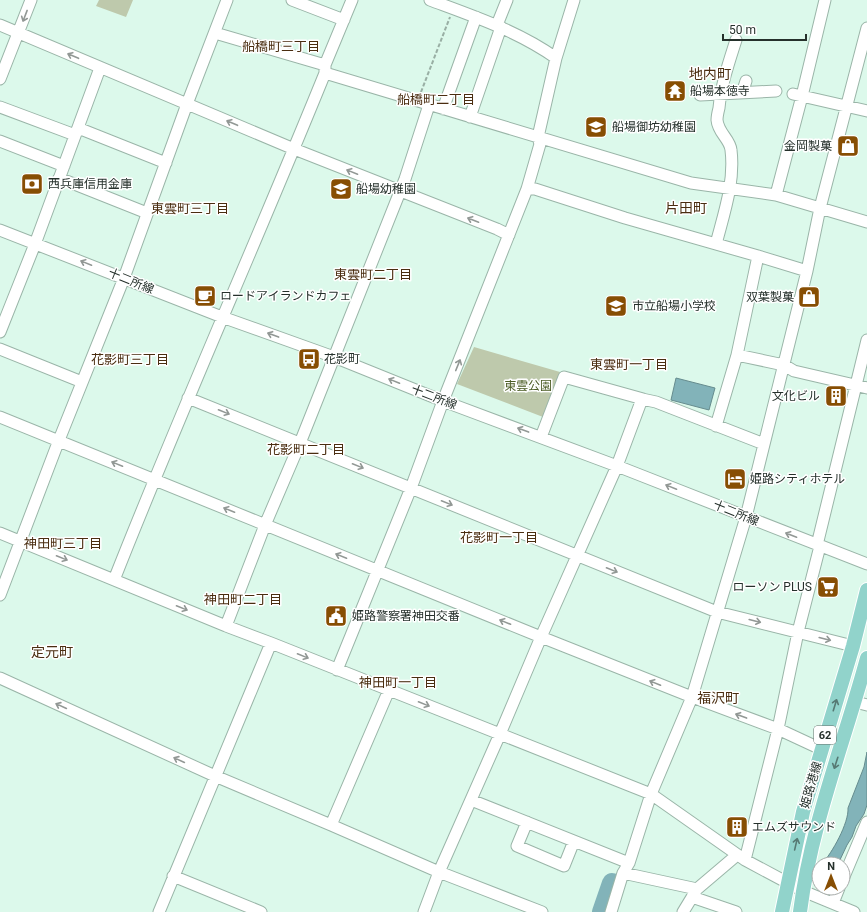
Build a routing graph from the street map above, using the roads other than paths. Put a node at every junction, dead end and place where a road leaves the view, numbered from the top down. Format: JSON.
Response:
{"nodes":[{"id":1,"x":31,"y":0,"type":"edge"},
{"id":2,"x":227,"y":0,"type":"edge"},
{"id":3,"x":292,"y":0,"type":"edge"},
{"id":4,"x":352,"y":0,"type":"edge"},
{"id":5,"x":430,"y":0,"type":"edge"},
{"id":6,"x":508,"y":0,"type":"edge"},
{"id":7,"x":574,"y":0,"type":"edge"},
{"id":8,"x":825,"y":0,"type":"edge"},
{"id":9,"x":476,"y":17,"type":"junction"},
{"id":10,"x":344,"y":20,"type":"junction"},
{"id":11,"x":0,"y":25,"type":"edge"},
{"id":12,"x":499,"y":26,"type":"junction"},
{"id":13,"x":867,"y":28,"type":"edge"},
{"id":14,"x":18,"y":33,"type":"junction"},
{"id":15,"x":215,"y":33,"type":"junction"},
{"id":16,"x":736,"y":40,"type":"dead end"},
{"id":17,"x":556,"y":58,"type":"junction"},
{"id":18,"x":100,"y":68,"type":"junction"},
{"id":19,"x":325,"y":69,"type":"junction"},
{"id":20,"x":0,"y":79,"type":"edge"},
{"id":21,"x":746,"y":81,"type":"dead end"},
{"id":22,"x":776,"y":91,"type":"dead end"},
{"id":23,"x":742,"y":93,"type":"junction"},
{"id":24,"x":720,"y":94,"type":"junction"},
{"id":25,"x":798,"y":95,"type":"junction"},
{"id":26,"x":700,"y":96,"type":"dead end"},
{"id":27,"x":187,"y":104,"type":"junction"},
{"id":28,"x":429,"y":105,"type":"junction"},
{"id":29,"x":0,"y":106,"type":"edge"},
{"id":30,"x":846,"y":106,"type":"junction"},
{"id":31,"x":443,"y":109,"type":"junction"},
{"id":32,"x":867,"y":111,"type":"edge"},
{"id":33,"x":470,"y":117,"type":"junction"},
{"id":34,"x":76,"y":132,"type":"junction"},
{"id":35,"x":538,"y":136,"type":"junction"},
{"id":36,"x":0,"y":141,"type":"edge"},
{"id":37,"x":294,"y":149,"type":"junction"},
{"id":38,"x":166,"y":163,"type":"junction"},
{"id":39,"x":64,"y":166,"type":"junction"},
{"id":40,"x":59,"y":178,"type":"junction"},
{"id":41,"x":730,"y":188,"type":"junction"},
{"id":42,"x":527,"y":189,"type":"junction"},
{"id":43,"x":400,"y":191,"type":"junction"},
{"id":44,"x":776,"y":195,"type":"junction"},
{"id":45,"x":820,"y":208,"type":"junction"},
{"id":46,"x":147,"y":213,"type":"junction"},
{"id":47,"x":867,"y":222,"type":"edge"},
{"id":48,"x":0,"y":230,"type":"edge"},
{"id":49,"x":509,"y":235,"type":"junction"},
{"id":50,"x":35,"y":244,"type":"junction"},
{"id":51,"x":716,"y":244,"type":"junction"},
{"id":52,"x":758,"y":256,"type":"junction"},
{"id":53,"x":807,"y":272,"type":"junction"},
{"id":54,"x":124,"y":278,"type":"junction"},
{"id":55,"x":222,"y":317,"type":"junction"},
{"id":56,"x":0,"y":332,"type":"edge"},
{"id":57,"x":867,"y":340,"type":"edge"},
{"id":58,"x":0,"y":349,"type":"edge"},
{"id":59,"x":737,"y":355,"type":"junction"},
{"id":60,"x":334,"y":357,"type":"junction"},
{"id":61,"x":784,"y":365,"type":"junction"},
{"id":62,"x":82,"y":382,"type":"junction"},
{"id":63,"x":856,"y":385,"type":"junction"},
{"id":64,"x":867,"y":388,"type":"edge"},
{"id":65,"x":188,"y":398,"type":"junction"},
{"id":66,"x":643,"y":399,"type":"junction"},
{"id":67,"x":444,"y":401,"type":"junction"},
{"id":68,"x":0,"y":417,"type":"edge"},
{"id":69,"x":716,"y":426,"type":"junction"},
{"id":70,"x":541,"y":437,"type":"junction"},
{"id":71,"x":59,"y":440,"type":"junction"},
{"id":72,"x":300,"y":443,"type":"junction"},
{"id":73,"x":764,"y":444,"type":"junction"},
{"id":74,"x":617,"y":466,"type":"junction"},
{"id":75,"x":153,"y":479,"type":"junction"},
{"id":76,"x":411,"y":488,"type":"junction"},
{"id":77,"x":746,"y":517,"type":"junction"},
{"id":78,"x":266,"y":525,"type":"junction"},
{"id":79,"x":0,"y":533,"type":"edge"},
{"id":80,"x":20,"y":541,"type":"junction"},
{"id":81,"x":818,"y":545,"type":"junction"},
{"id":82,"x":576,"y":556,"type":"junction"},
{"id":83,"x":867,"y":564,"type":"edge"},
{"id":84,"x":377,"y":571,"type":"junction"},
{"id":85,"x":114,"y":580,"type":"junction"},
{"id":86,"x":867,"y":590,"type":"edge"},
{"id":87,"x":0,"y":595,"type":"edge"},
{"id":88,"x":717,"y":612,"type":"junction"},
{"id":89,"x":226,"y":626,"type":"junction"},
{"id":90,"x":798,"y":632,"type":"junction"},
{"id":91,"x":541,"y":637,"type":"junction"},
{"id":92,"x":271,"y":643,"type":"junction"},
{"id":93,"x":853,"y":646,"type":"junction"},
{"id":94,"x":867,"y":658,"type":"edge"},
{"id":95,"x":338,"y":670,"type":"junction"},
{"id":96,"x":0,"y":678,"type":"edge"},
{"id":97,"x":389,"y":690,"type":"junction"},
{"id":98,"x":692,"y":697,"type":"junction"},
{"id":99,"x":861,"y":704,"type":"edge"},
{"id":100,"x":778,"y":729,"type":"junction"},
{"id":101,"x":500,"y":734,"type":"junction"},
{"id":102,"x":821,"y":749,"type":"junction"},
{"id":103,"x":215,"y":776,"type":"junction"},
{"id":104,"x":651,"y":794,"type":"junction"},
{"id":105,"x":471,"y":800,"type":"junction"},
{"id":106,"x":527,"y":822,"type":"junction"},
{"id":107,"x":867,"y":822,"type":"edge"},
{"id":108,"x":331,"y":825,"type":"junction"},
{"id":109,"x":574,"y":841,"type":"junction"},
{"id":110,"x":741,"y":858,"type":"junction"},
{"id":111,"x":851,"y":860,"type":"edge"},
{"id":112,"x":629,"y":863,"type":"junction"},
{"id":113,"x":439,"y":872,"type":"junction"},
{"id":114,"x":623,"y":873,"type":"junction"},
{"id":115,"x":173,"y":876,"type":"junction"},
{"id":116,"x":787,"y":882,"type":"junction"},
{"id":117,"x":803,"y":891,"type":"junction"},
{"id":118,"x":694,"y":893,"type":"junction"},
{"id":119,"x":836,"y":896,"type":"edge"},
{"id":120,"x":833,"y":903,"type":"junction"},
{"id":121,"x":159,"y":912,"type":"edge"},
{"id":122,"x":261,"y":912,"type":"edge"},
{"id":123,"x":424,"y":912,"type":"edge"},
{"id":124,"x":542,"y":912,"type":"edge"},
{"id":125,"x":611,"y":912,"type":"edge"},
{"id":126,"x":682,"y":912,"type":"edge"},
{"id":127,"x":736,"y":912,"type":"edge"},
{"id":128,"x":782,"y":912,"type":"edge"},
{"id":129,"x":800,"y":912,"type":"edge"},
{"id":130,"x":854,"y":912,"type":"edge"}],
"edges":[{"from":1,"to":14,"type":"street","one_way":true},
{"from":2,"to":15,"type":"street"},
{"from":3,"to":10,"type":"street"},
{"from":4,"to":10,"type":"street"},
{"from":5,"to":9,"type":"street"},
{"from":6,"to":12,"type":"street"},
{"from":7,"to":17,"type":"street"},
{"from":8,"to":25,"type":"street"},
{"from":9,"to":12,"type":"street"},
{"from":9,"to":31,"type":"street"},
{"from":10,"to":19,"type":"street"},
{"from":11,"to":14,"type":"street"},
{"from":12,"to":17,"type":"street"},
{"from":12,"to":33,"type":"street"},
{"from":13,"to":30,"type":"street"},
{"from":18,"to":14,"type":"street","one_way":true},
{"from":14,"to":20,"type":"street"},
{"from":15,"to":19,"type":"street"},
{"from":15,"to":27,"type":"street"},
{"from":16,"to":24,"type":"street"},
{"from":17,"to":35,"type":"street"},
{"from":18,"to":27,"type":"street"},
{"from":18,"to":34,"type":"street"},
{"from":19,"to":28,"type":"street"},
{"from":19,"to":37,"type":"street"},
{"from":21,"to":23,"type":"street"},
{"from":22,"to":23,"type":"street"},
{"from":23,"to":24,"type":"street"},
{"from":24,"to":26,"type":"street"},
{"from":24,"to":41,"type":"street"},
{"from":25,"to":30,"type":"street"},
{"from":25,"to":44,"type":"street"},
{"from":37,"to":27,"type":"street","one_way":true},
{"from":27,"to":38,"type":"street"},
{"from":28,"to":31,"type":"street"},
{"from":28,"to":43,"type":"street"},
{"from":29,"to":34,"type":"street"},
{"from":30,"to":32,"type":"street"},
{"from":30,"to":45,"type":"street"},
{"from":31,"to":33,"type":"street"},
{"from":33,"to":35,"type":"street"},
{"from":34,"to":38,"type":"street"},
{"from":34,"to":39,"type":"street"},
{"from":35,"to":41,"type":"street"},
{"from":35,"to":42,"type":"street"},
{"from":36,"to":39,"type":"street"},
{"from":43,"to":37,"type":"street","one_way":true},
{"from":37,"to":55,"type":"street"},
{"from":38,"to":46,"type":"street"},
{"from":39,"to":40,"type":"street"},
{"from":40,"to":46,"type":"street"},
{"from":40,"to":50,"type":"street"},
{"from":41,"to":44,"type":"street"},
{"from":41,"to":51,"type":"street"},
{"from":42,"to":49,"type":"street"},
{"from":42,"to":51,"type":"street"},
{"from":49,"to":43,"type":"street","one_way":true},
{"from":43,"to":60,"type":"street"},
{"from":44,"to":45,"type":"street"},
{"from":45,"to":47,"type":"street"},
{"from":45,"to":53,"type":"street"},
{"from":46,"to":54,"type":"street"},
{"from":48,"to":50,"type":"street","name":"十二所線"},
{"from":67,"to":49,"type":"street","one_way":true},
{"from":54,"to":50,"type":"street","name":"十二所線","one_way":true},
{"from":50,"to":56,"type":"street"},
{"from":51,"to":52,"type":"street"},
{"from":52,"to":53,"type":"street"},
{"from":52,"to":59,"type":"street"},
{"from":53,"to":61,"type":"street"},
{"from":54,"to":55,"type":"street","name":"十二所線"},
{"from":54,"to":62,"type":"street"},
{"from":60,"to":55,"type":"street","name":"十二所線","one_way":true},
{"from":55,"to":65,"type":"street"},
{"from":57,"to":63,"type":"street"},
{"from":58,"to":62,"type":"street"},
{"from":59,"to":61,"type":"street"},
{"from":59,"to":69,"type":"street"},
{"from":67,"to":60,"type":"street","name":"十二所線","one_way":true},
{"from":60,"to":72,"type":"street"},
{"from":61,"to":63,"type":"street"},
{"from":61,"to":73,"type":"street"},
{"from":62,"to":71,"type":"street"},
{"from":63,"to":64,"type":"street"},
{"from":63,"to":81,"type":"street"},
{"from":65,"to":72,"type":"street","one_way":true},
{"from":65,"to":75,"type":"street"},
{"from":66,"to":69,"type":"street"},
{"from":66,"to":70,"type":"street"},
{"from":66,"to":74,"type":"street"},
{"from":70,"to":67,"type":"street","name":"十二所線","one_way":true},
{"from":67,"to":76,"type":"street"},
{"from":68,"to":71,"type":"street"},
{"from":69,"to":73,"type":"street"},
{"from":70,"to":74,"type":"street","name":"十二所線"},
{"from":75,"to":71,"type":"street","one_way":true},
{"from":71,"to":80,"type":"street"},
{"from":72,"to":76,"type":"street","one_way":true},
{"from":72,"to":78,"type":"street"},
{"from":73,"to":77,"type":"street"},
{"from":77,"to":74,"type":"street","name":"十二所線","one_way":true},
{"from":74,"to":82,"type":"street"},
{"from":78,"to":75,"type":"street","one_way":true},
{"from":75,"to":85,"type":"street"},
{"from":76,"to":82,"type":"street","one_way":true},
{"from":76,"to":84,"type":"street"},
{"from":81,"to":77,"type":"street","name":"十二所線","one_way":true},
{"from":77,"to":88,"type":"street"},
{"from":84,"to":78,"type":"street","one_way":true},
{"from":78,"to":89,"type":"street"},
{"from":79,"to":80,"type":"street"},
{"from":80,"to":85,"type":"street","one_way":true},
{"from":80,"to":87,"type":"street"},
{"from":81,"to":83,"type":"street","name":"十二所線"},
{"from":81,"to":90,"type":"street"},
{"from":82,"to":88,"type":"street","one_way":true},
{"from":82,"to":91,"type":"street"},
{"from":91,"to":84,"type":"street","one_way":true},
{"from":84,"to":95,"type":"street"},
{"from":85,"to":89,"type":"street","one_way":true},
{"from":86,"to":93,"type":"main road","name":"姫路港線","number":"62"},
{"from":88,"to":90,"type":"street","one_way":true},
{"from":88,"to":98,"type":"street"},
{"from":89,"to":92,"type":"street"},
{"from":90,"to":93,"type":"street","one_way":true},
{"from":90,"to":100,"type":"street"},
{"from":98,"to":91,"type":"street","one_way":true},
{"from":91,"to":101,"type":"street"},
{"from":92,"to":95,"type":"street","one_way":true},
{"from":92,"to":103,"type":"street"},
{"from":102,"to":93,"type":"main road","name":"姫路港線","number":"62","one_way":true},
{"from":94,"to":99,"type":"main road","name":"姫路港線","number":"62"},
{"from":95,"to":97,"type":"street"},
{"from":103,"to":96,"type":"street","one_way":true},
{"from":97,"to":101,"type":"street","one_way":true},
{"from":97,"to":108,"type":"street"},
{"from":100,"to":98,"type":"street","one_way":true},
{"from":98,"to":104,"type":"street"},
{"from":99,"to":117,"type":"main road","name":"姫路港線","number":"62","one_way":true},
{"from":100,"to":102,"type":"street"},
{"from":100,"to":110,"type":"street"},
{"from":101,"to":104,"type":"street"},
{"from":101,"to":105,"type":"street"},
{"from":116,"to":102,"type":"main road","name":"姫路港線","number":"62","one_way":true},
{"from":103,"to":108,"type":"street"},
{"from":103,"to":115,"type":"street"},
{"from":104,"to":110,"type":"street"},
{"from":104,"to":112,"type":"street"},
{"from":105,"to":106,"type":"street"},
{"from":105,"to":113,"type":"street"},
{"from":106,"to":109,"type":"street"},
{"from":106,"to":109,"type":"street"},
{"from":107,"to":111,"type":"street"},
{"from":108,"to":113,"type":"street"},
{"from":109,"to":112,"type":"street"},
{"from":110,"to":116,"type":"street"},
{"from":110,"to":118,"type":"street"},
{"from":112,"to":114,"type":"street"},
{"from":113,"to":123,"type":"street"},
{"from":113,"to":124,"type":"street"},
{"from":114,"to":118,"type":"street"},
{"from":114,"to":125,"type":"street"},
{"from":115,"to":121,"type":"street"},
{"from":115,"to":122,"type":"street"},
{"from":116,"to":117,"type":"street"},
{"from":116,"to":128,"type":"main road","name":"姫路港線","number":"62"},
{"from":117,"to":120,"type":"street"},
{"from":117,"to":129,"type":"main road","name":"姫路港線","number":"62"},
{"from":118,"to":126,"type":"street"},
{"from":118,"to":127,"type":"street"},
{"from":119,"to":120,"type":"street"},
{"from":120,"to":130,"type":"street"}]}
